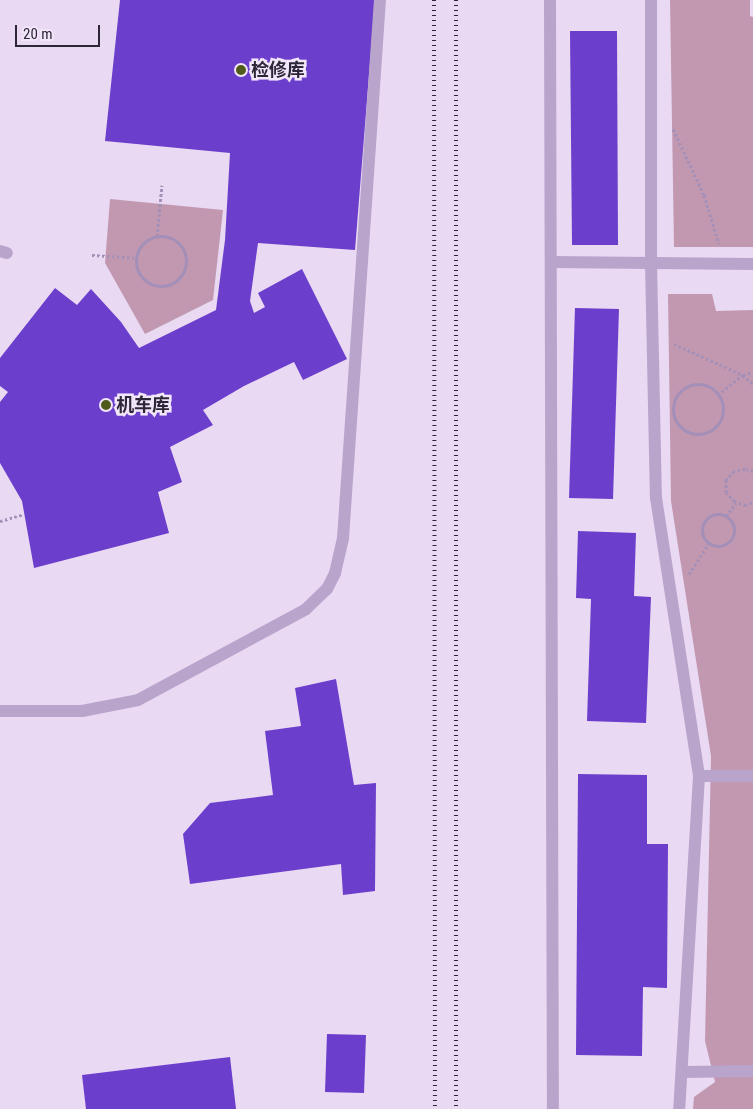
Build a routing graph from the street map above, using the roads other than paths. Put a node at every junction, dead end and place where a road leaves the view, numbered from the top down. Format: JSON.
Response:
{"nodes":[{"id":1,"x":380,"y":0,"type":"edge"},
{"id":2,"x":550,"y":0,"type":"edge"},
{"id":3,"x":651,"y":0,"type":"edge"},
{"id":4,"x":551,"y":262,"type":"junction"},
{"id":5,"x":651,"y":263,"type":"junction"},
{"id":6,"x":753,"y":264,"type":"edge"},
{"id":7,"x":0,"y":711,"type":"edge"},
{"id":8,"x":699,"y":776,"type":"junction"},
{"id":9,"x":753,"y":776,"type":"edge"},
{"id":10,"x":753,"y":1070,"type":"edge"},
{"id":11,"x":683,"y":1072,"type":"junction"},
{"id":12,"x":553,"y":1109,"type":"edge"},
{"id":13,"x":680,"y":1109,"type":"edge"}],
"edges":[{"from":1,"to":7,"type":"street"},
{"from":2,"to":4,"type":"street"},
{"from":3,"to":5,"type":"street"},
{"from":4,"to":5,"type":"street"},
{"from":4,"to":12,"type":"street"},
{"from":5,"to":6,"type":"street"},
{"from":5,"to":8,"type":"street"},
{"from":8,"to":9,"type":"street"},
{"from":8,"to":11,"type":"street"},
{"from":10,"to":11,"type":"street"},
{"from":11,"to":13,"type":"street"}]}
